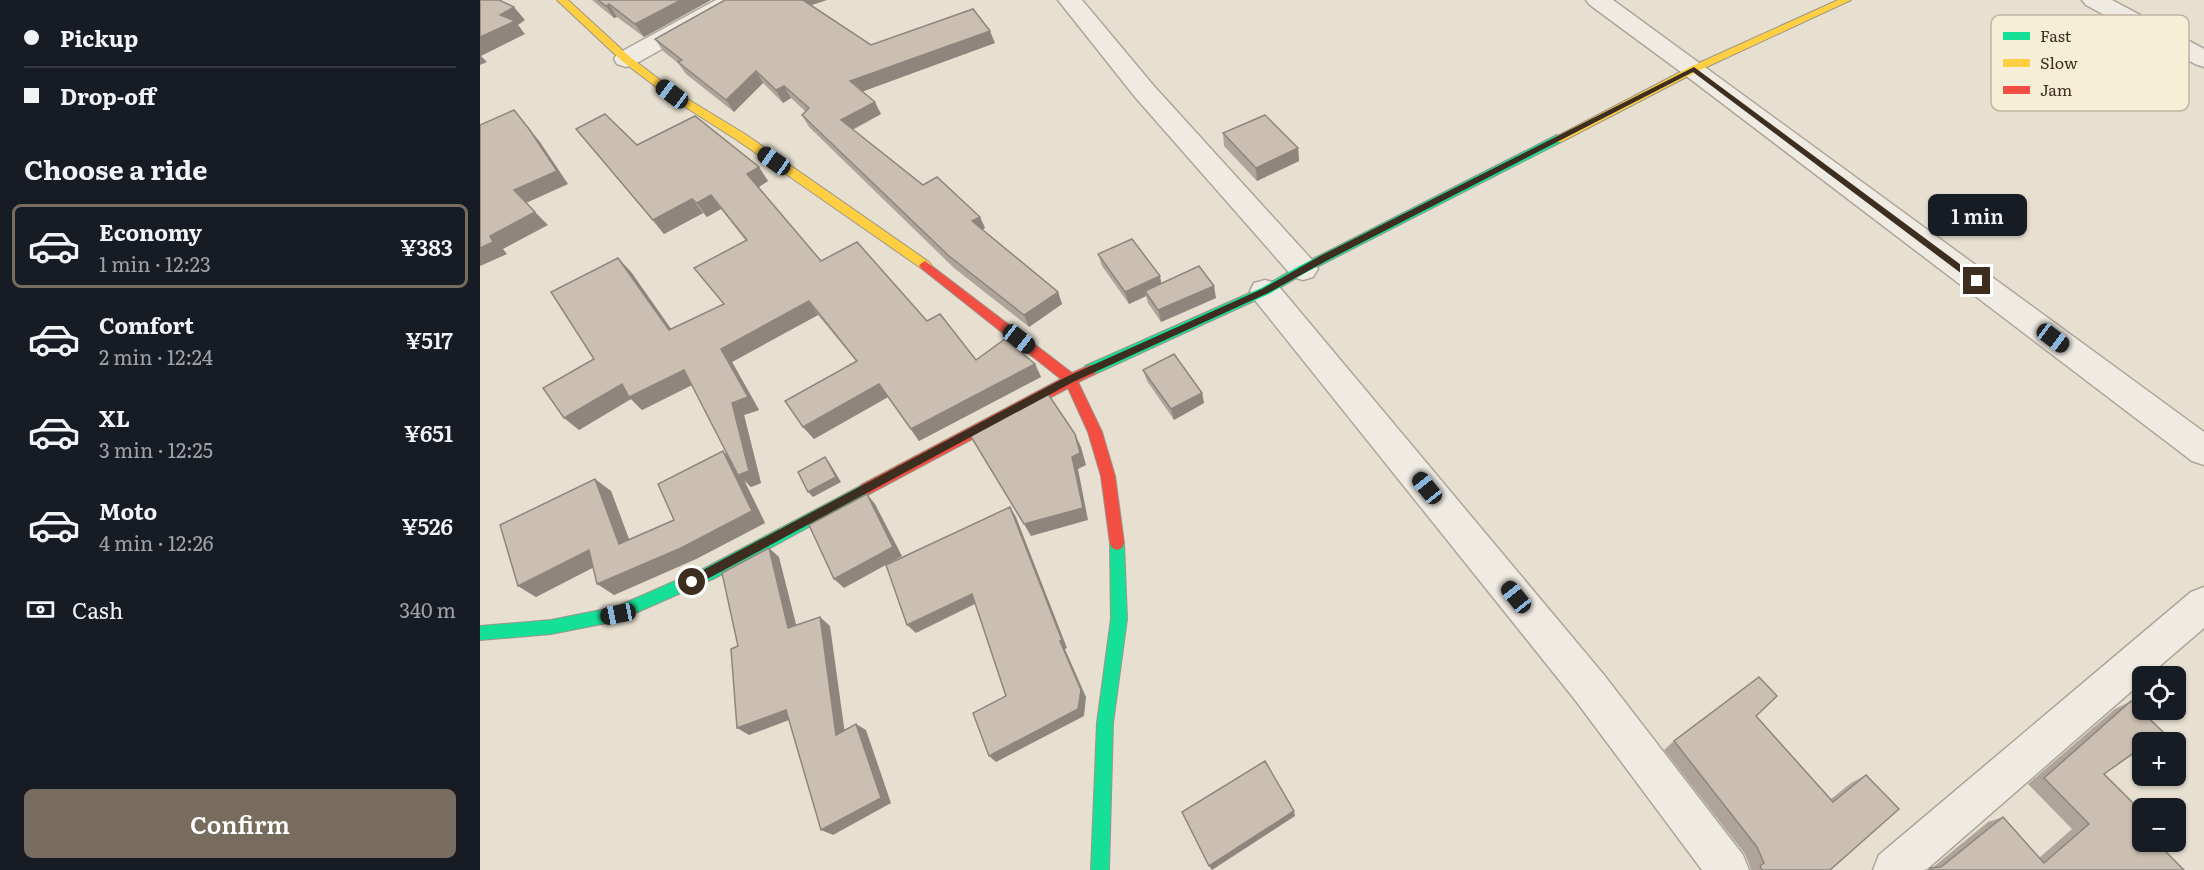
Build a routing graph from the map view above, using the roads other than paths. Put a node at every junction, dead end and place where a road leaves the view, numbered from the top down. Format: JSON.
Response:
{"nodes":[{"id":1,"x":562,"y":0,"type":"edge"},
{"id":2,"x":733,"y":0,"type":"edge"},
{"id":3,"x":1070,"y":0,"type":"edge"},
{"id":4,"x":1598,"y":0,"type":"edge"},
{"id":5,"x":1846,"y":0,"type":"edge"},
{"id":6,"x":2094,"y":0,"type":"edge"},
{"id":7,"x":2122,"y":15,"type":"edge"},
{"id":8,"x":2189,"y":51,"type":"edge"},
{"id":9,"x":626,"y":59,"type":"junction"},
{"id":10,"x":2204,"y":59,"type":"edge"},
{"id":11,"x":1694,"y":69,"type":"junction"},
{"id":12,"x":1303,"y":269,"type":"junction"},
{"id":13,"x":1265,"y":291,"type":"junction"},
{"id":14,"x":1070,"y":379,"type":"junction"},
{"id":15,"x":2204,"y":451,"type":"edge"},
{"id":16,"x":2204,"y":604,"type":"edge"},
{"id":17,"x":480,"y":633,"type":"edge"},
{"id":18,"x":1100,"y":870,"type":"edge"},
{"id":19,"x":1728,"y":870,"type":"edge"},
{"id":20,"x":1894,"y":870,"type":"edge"}],
"edges":[{"from":1,"to":9,"type":"street"},
{"from":2,"to":9,"type":"street"},
{"from":3,"to":12,"type":"street"},
{"from":4,"to":11,"type":"street"},
{"from":5,"to":11,"type":"street"},
{"from":6,"to":7,"type":"street"},
{"from":8,"to":10,"type":"street"},
{"from":9,"to":14,"type":"street"},
{"from":11,"to":12,"type":"street"},
{"from":11,"to":15,"type":"street"},
{"from":12,"to":13,"type":"street"},
{"from":13,"to":14,"type":"street"},
{"from":13,"to":19,"type":"street"},
{"from":14,"to":17,"type":"street"},
{"from":14,"to":18,"type":"street"},
{"from":16,"to":20,"type":"street"}]}
